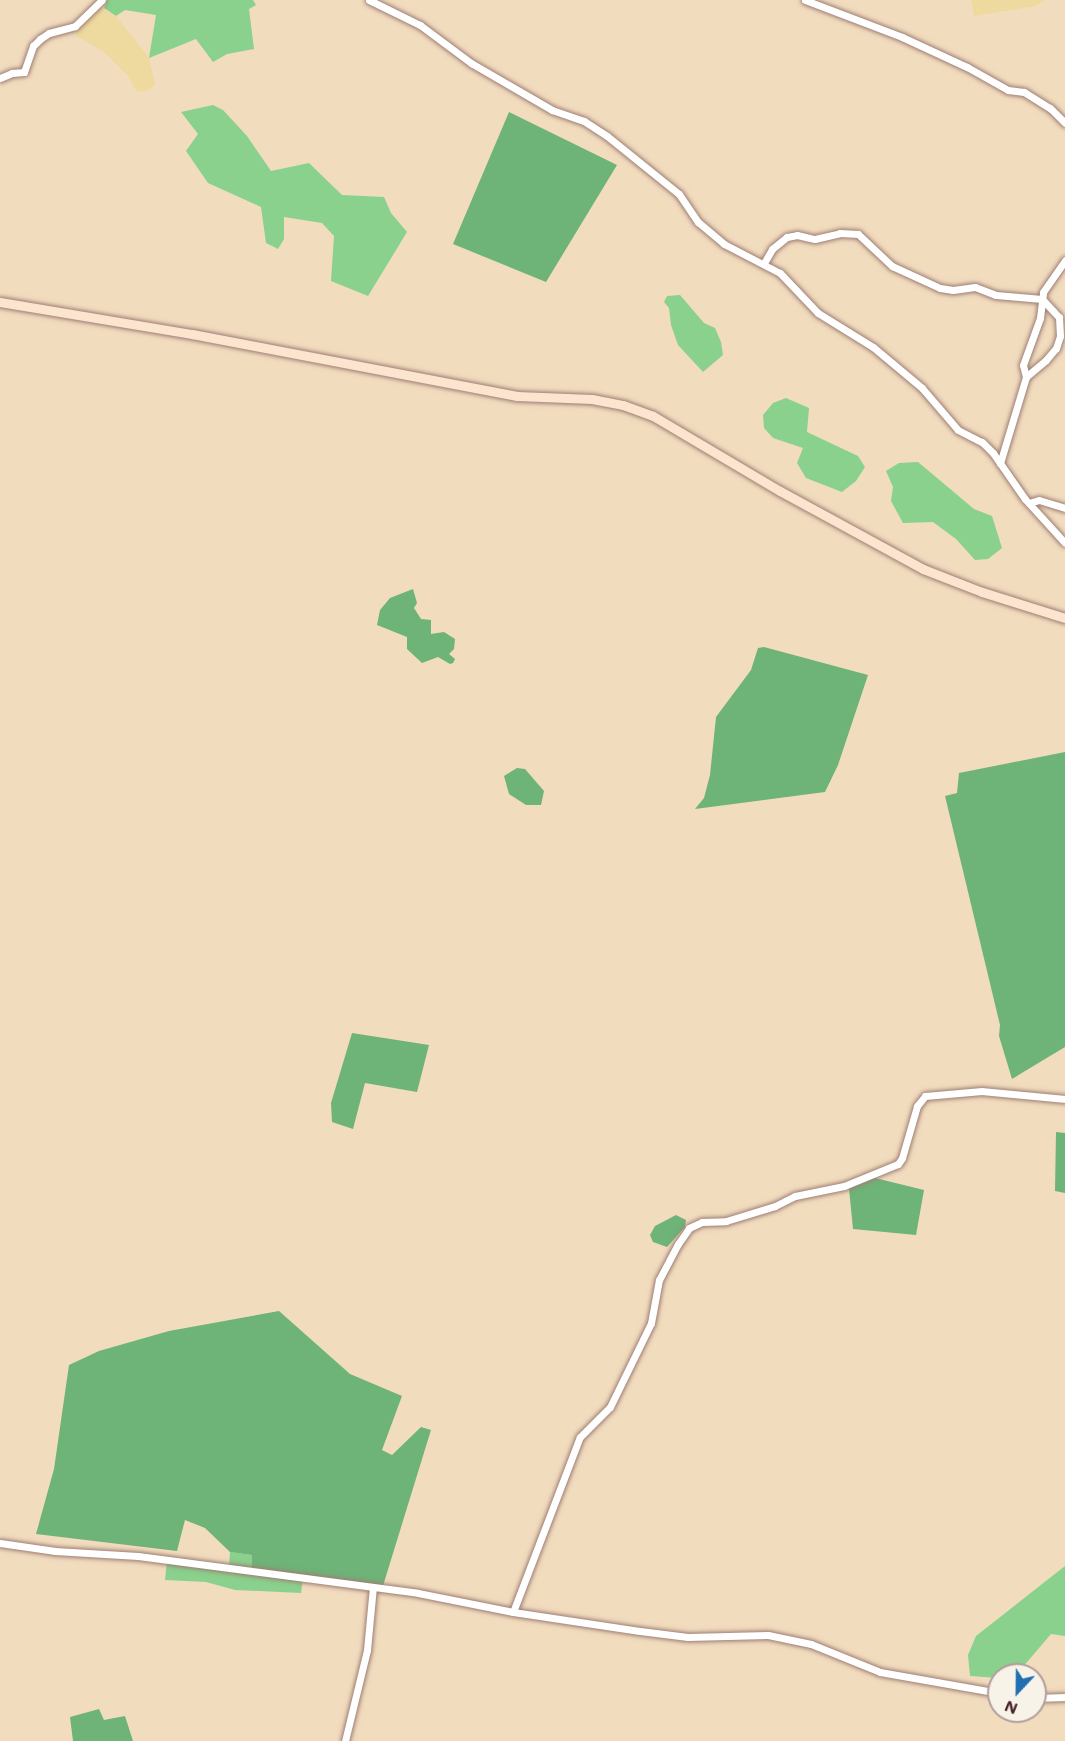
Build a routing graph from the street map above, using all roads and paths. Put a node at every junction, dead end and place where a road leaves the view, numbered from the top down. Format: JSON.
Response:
{"nodes":[{"id":1,"x":102,"y":0,"type":"edge"},
{"id":2,"x":369,"y":0,"type":"edge"},
{"id":3,"x":805,"y":0,"type":"edge"},
{"id":4,"x":0,"y":78,"type":"edge"},
{"id":5,"x":1065,"y":123,"type":"edge"},
{"id":6,"x":1065,"y":260,"type":"edge"},
{"id":7,"x":764,"y":263,"type":"junction"},
{"id":8,"x":1042,"y":299,"type":"junction"},
{"id":9,"x":0,"y":302,"type":"edge"},
{"id":10,"x":1061,"y":345,"type":"edge"},
{"id":11,"x":1026,"y":377,"type":"junction"},
{"id":12,"x":1000,"y":464,"type":"junction"},
{"id":13,"x":1029,"y":503,"type":"junction"},
{"id":14,"x":1065,"y":508,"type":"edge"},
{"id":15,"x":1065,"y":543,"type":"edge"},
{"id":16,"x":1065,"y":618,"type":"edge"},
{"id":17,"x":1065,"y":1099,"type":"edge"},
{"id":18,"x":0,"y":1543,"type":"edge"},
{"id":19,"x":373,"y":1587,"type":"junction"},
{"id":20,"x":513,"y":1612,"type":"junction"},
{"id":21,"x":987,"y":1691,"type":"edge"},
{"id":22,"x":1065,"y":1697,"type":"edge"},
{"id":23,"x":1047,"y":1698,"type":"edge"},
{"id":24,"x":345,"y":1741,"type":"edge"}],
"edges":[{"from":1,"to":4,"type":"street"},
{"from":2,"to":7,"type":"street"},
{"from":3,"to":5,"type":"street"},
{"from":6,"to":8,"type":"street"},
{"from":7,"to":8,"type":"street"},
{"from":7,"to":12,"type":"street"},
{"from":8,"to":10,"type":"street"},
{"from":8,"to":11,"type":"street"},
{"from":9,"to":16,"type":"street"},
{"from":10,"to":11,"type":"street"},
{"from":11,"to":12,"type":"street"},
{"from":12,"to":13,"type":"street"},
{"from":13,"to":14,"type":"street"},
{"from":13,"to":15,"type":"street"},
{"from":17,"to":20,"type":"street"},
{"from":18,"to":19,"type":"street"},
{"from":19,"to":20,"type":"street"},
{"from":19,"to":24,"type":"street"},
{"from":20,"to":21,"type":"street"},
{"from":22,"to":23,"type":"street"}]}
